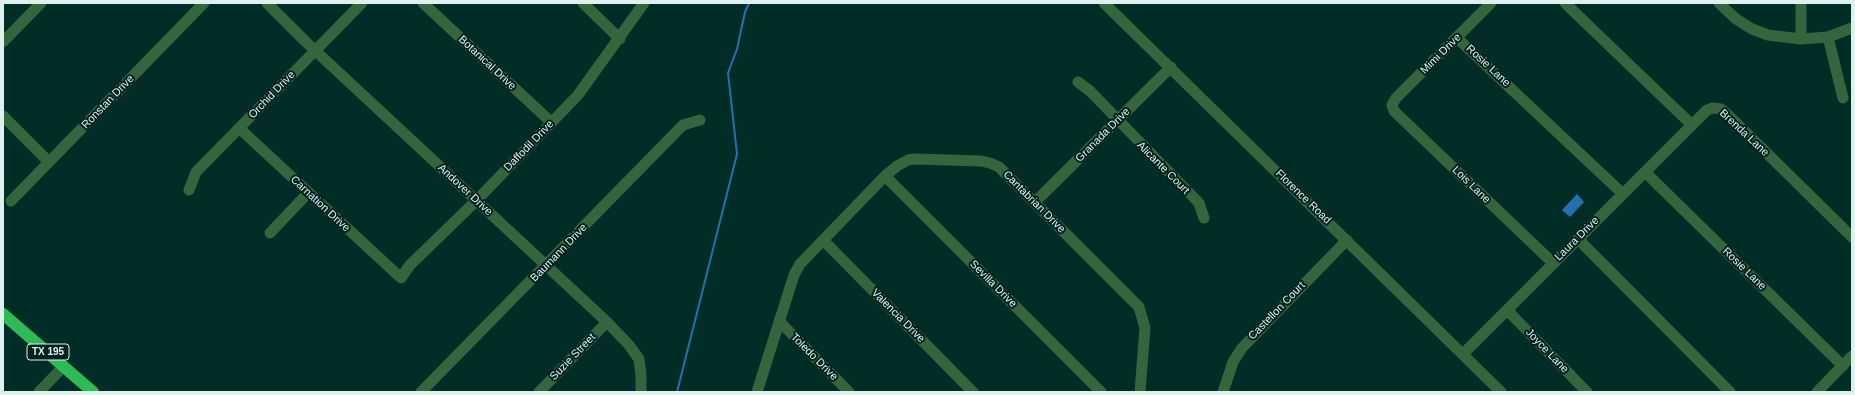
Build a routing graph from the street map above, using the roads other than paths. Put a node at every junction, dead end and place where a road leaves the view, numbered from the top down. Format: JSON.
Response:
{"nodes":[{"id":1,"x":41,"y":3,"type":"edge"},
{"id":2,"x":204,"y":3,"type":"edge"},
{"id":3,"x":267,"y":3,"type":"edge"},
{"id":4,"x":362,"y":3,"type":"edge"},
{"id":5,"x":423,"y":3,"type":"edge"},
{"id":6,"x":584,"y":3,"type":"edge"},
{"id":7,"x":644,"y":3,"type":"edge"},
{"id":8,"x":1104,"y":3,"type":"edge"},
{"id":9,"x":1491,"y":3,"type":"edge"},
{"id":10,"x":1565,"y":3,"type":"edge"},
{"id":11,"x":1719,"y":3,"type":"edge"},
{"id":12,"x":1801,"y":3,"type":"edge"},
{"id":13,"x":1852,"y":28,"type":"edge"},
{"id":14,"x":1828,"y":37,"type":"junction"},
{"id":15,"x":620,"y":38,"type":"junction"},
{"id":16,"x":1458,"y":38,"type":"junction"},
{"id":17,"x":1801,"y":39,"type":"junction"},
{"id":18,"x":3,"y":42,"type":"edge"},
{"id":19,"x":316,"y":50,"type":"junction"},
{"id":20,"x":1171,"y":67,"type":"junction"},
{"id":21,"x":1078,"y":82,"type":"dead end"},
{"id":22,"x":1843,"y":98,"type":"dead end"},
{"id":23,"x":1392,"y":105,"type":"joint"},
{"id":24,"x":3,"y":116,"type":"edge"},
{"id":25,"x":700,"y":120,"type":"dead end"},
{"id":26,"x":1118,"y":121,"type":"junction"},
{"id":27,"x":551,"y":122,"type":"junction"},
{"id":28,"x":1692,"y":125,"type":"junction"},
{"id":29,"x":239,"y":128,"type":"junction"},
{"id":30,"x":49,"y":162,"type":"junction"},
{"id":31,"x":1645,"y":172,"type":"junction"},
{"id":32,"x":885,"y":176,"type":"junction"},
{"id":33,"x":189,"y":190,"type":"dead end"},
{"id":34,"x":308,"y":193,"type":"junction"},
{"id":35,"x":1623,"y":194,"type":"junction"},
{"id":36,"x":476,"y":200,"type":"junction"},
{"id":37,"x":11,"y":201,"type":"dead end"},
{"id":38,"x":1035,"y":202,"type":"junction"},
{"id":39,"x":1204,"y":218,"type":"dead end"},
{"id":40,"x":270,"y":233,"type":"dead end"},
{"id":41,"x":1852,"y":237,"type":"edge"},
{"id":42,"x":1578,"y":239,"type":"junction"},
{"id":43,"x":823,"y":240,"type":"junction"},
{"id":44,"x":1347,"y":240,"type":"junction"},
{"id":45,"x":1553,"y":263,"type":"junction"},
{"id":46,"x":546,"y":265,"type":"junction"},
{"id":47,"x":401,"y":278,"type":"joint"},
{"id":48,"x":1508,"y":310,"type":"junction"},
{"id":49,"x":3,"y":314,"type":"edge"},
{"id":50,"x":607,"y":322,"type":"junction"},
{"id":51,"x":779,"y":322,"type":"junction"},
{"id":52,"x":1463,"y":354,"type":"junction"},
{"id":53,"x":1852,"y":356,"type":"edge"},
{"id":54,"x":64,"y":366,"type":"junction"},
{"id":55,"x":1843,"y":366,"type":"junction"},
{"id":56,"x":641,"y":390,"type":"edge"},
{"id":57,"x":39,"y":392,"type":"edge"},
{"id":58,"x":93,"y":392,"type":"edge"},
{"id":59,"x":421,"y":392,"type":"edge"},
{"id":60,"x":539,"y":392,"type":"edge"},
{"id":61,"x":757,"y":392,"type":"edge"},
{"id":62,"x":849,"y":392,"type":"edge"},
{"id":63,"x":973,"y":392,"type":"edge"},
{"id":64,"x":1100,"y":392,"type":"edge"},
{"id":65,"x":1140,"y":392,"type":"edge"},
{"id":66,"x":1223,"y":392,"type":"edge"},
{"id":67,"x":1502,"y":392,"type":"edge"},
{"id":68,"x":1588,"y":392,"type":"edge"},
{"id":69,"x":1730,"y":392,"type":"edge"},
{"id":70,"x":1817,"y":392,"type":"edge"}],
"edges":[{"from":1,"to":18,"type":"street"},
{"from":2,"to":30,"type":"street","name":"Ronstan Drive"},
{"from":3,"to":19,"type":"street","name":"Andover Drive"},
{"from":4,"to":19,"type":"street","name":"Orchid Drive"},
{"from":5,"to":27,"type":"street","name":"Botanical Drive"},
{"from":6,"to":15,"type":"street"},
{"from":7,"to":15,"type":"street","name":"Daffodil Drive"},
{"from":8,"to":20,"type":"street","name":"Florence Road"},
{"from":9,"to":16,"type":"street","name":"Mimi Drive"},
{"from":10,"to":28,"type":"street"},
{"from":11,"to":17,"type":"street"},
{"from":12,"to":17,"type":"street"},
{"from":13,"to":14,"type":"street"},
{"from":14,"to":17,"type":"street"},
{"from":14,"to":22,"type":"street"},
{"from":15,"to":27,"type":"street","name":"Daffodil Drive"},
{"from":16,"to":23,"type":"street","name":"Mimi Drive"},
{"from":16,"to":35,"type":"street","name":"Rosie Lane"},
{"from":19,"to":29,"type":"street","name":"Orchid Drive"},
{"from":19,"to":36,"type":"street","name":"Andover Drive"},
{"from":20,"to":26,"type":"street","name":"Granada Drive"},
{"from":20,"to":44,"type":"street","name":"Florence Road"},
{"from":21,"to":26,"type":"street","name":"Alicante Court"},
{"from":23,"to":45,"type":"street","name":"Lois Lane"},
{"from":24,"to":30,"type":"street"},
{"from":25,"to":46,"type":"street","name":"Baumann Drive"},
{"from":26,"to":38,"type":"street","name":"Granada Drive"},
{"from":26,"to":39,"type":"street","name":"Alicante Court"},
{"from":27,"to":36,"type":"street","name":"Daffodil Drive"},
{"from":28,"to":31,"type":"street","name":"Laura Drive"},
{"from":28,"to":41,"type":"street","name":"Brenda Lane"},
{"from":29,"to":33,"type":"street","name":"Orchid Drive"},
{"from":29,"to":34,"type":"street","name":"Carnation Drive"},
{"from":30,"to":37,"type":"street","name":"Ronstan Drive"},
{"from":31,"to":35,"type":"street","name":"Laura Drive"},
{"from":31,"to":55,"type":"street","name":"Rosie Lane"},
{"from":32,"to":38,"type":"street","name":"Cantabrian Drive"},
{"from":32,"to":43,"type":"street","name":"Cantabrian Drive"},
{"from":32,"to":64,"type":"street","name":"Sevilla Drive"},
{"from":34,"to":40,"type":"street"},
{"from":34,"to":47,"type":"street","name":"Carnation Drive"},
{"from":35,"to":42,"type":"street","name":"Laura Drive"},
{"from":36,"to":46,"type":"street","name":"Andover Drive"},
{"from":36,"to":47,"type":"street","name":"Daffodil Drive"},
{"from":38,"to":65,"type":"street","name":"Cantabrian Drive"},
{"from":42,"to":45,"type":"street","name":"Laura Drive"},
{"from":42,"to":69,"type":"street"},
{"from":43,"to":51,"type":"street","name":"Cantabrian Drive"},
{"from":43,"to":63,"type":"street","name":"Valencia Drive"},
{"from":44,"to":52,"type":"street","name":"Florence Road"},
{"from":44,"to":66,"type":"street","name":"Castellon Court"},
{"from":45,"to":48,"type":"street","name":"Laura Drive"},
{"from":46,"to":50,"type":"street","name":"Andover Drive"},
{"from":46,"to":59,"type":"street","name":"Baumann Drive"},
{"from":48,"to":52,"type":"street","name":"Laura Drive"},
{"from":48,"to":68,"type":"street","name":"Joyce Lane"},
{"from":49,"to":54,"type":"highway","number":"TX 195"},
{"from":50,"to":56,"type":"street","name":"Andover Drive"},
{"from":50,"to":60,"type":"street","name":"Suzie Street"},
{"from":51,"to":61,"type":"street","name":"Cantabrian Drive"},
{"from":51,"to":62,"type":"street","name":"Toledo Drive"},
{"from":52,"to":67,"type":"street","name":"Florence Road"},
{"from":53,"to":55,"type":"street"},
{"from":54,"to":57,"type":"street"},
{"from":54,"to":58,"type":"highway","number":"TX 195"},
{"from":55,"to":70,"type":"street"}]}
